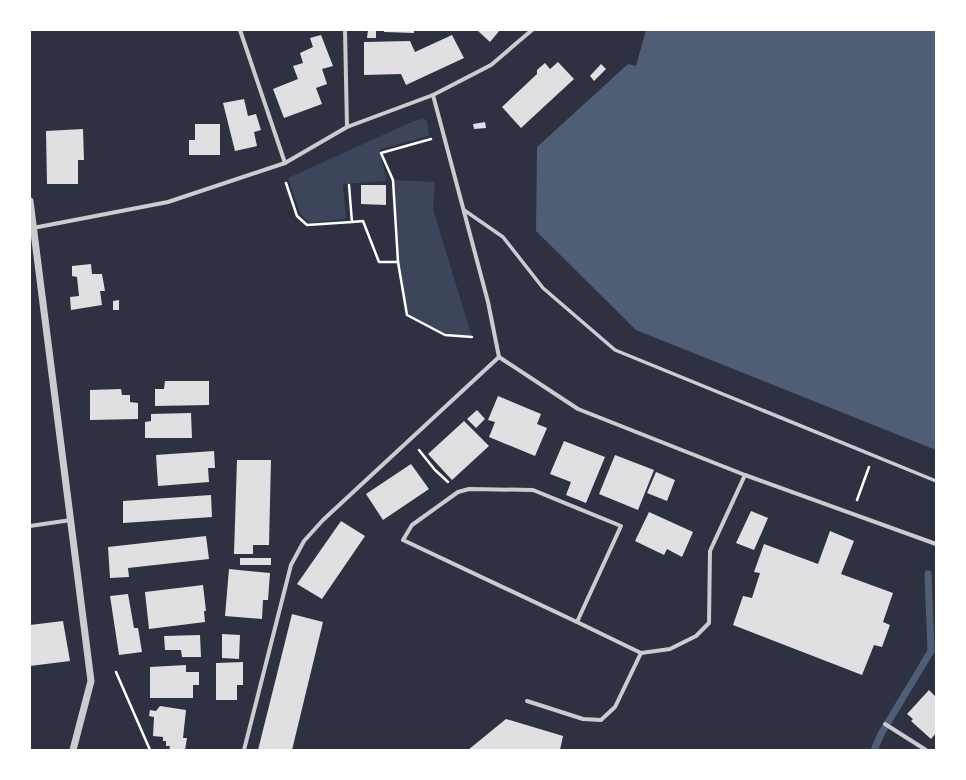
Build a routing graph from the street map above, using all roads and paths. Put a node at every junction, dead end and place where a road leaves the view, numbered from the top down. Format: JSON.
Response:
{"nodes":[{"id":1,"x":240,"y":30,"type":"edge"},
{"id":2,"x":345,"y":30,"type":"edge"},
{"id":3,"x":532,"y":30,"type":"edge"},
{"id":4,"x":433,"y":95,"type":"junction"},
{"id":5,"x":347,"y":127,"type":"junction"},
{"id":6,"x":444,"y":136,"type":"junction"},
{"id":7,"x":285,"y":163,"type":"junction"},
{"id":8,"x":286,"y":183,"type":"dead end"},
{"id":9,"x":349,"y":185,"type":"dead end"},
{"id":10,"x":30,"y":201,"type":"edge"},
{"id":11,"x":464,"y":210,"type":"junction"},
{"id":12,"x":352,"y":222,"type":"junction"},
{"id":13,"x":32,"y":228,"type":"edge"},
{"id":14,"x":398,"y":262,"type":"junction"},
{"id":15,"x":472,"y":337,"type":"dead end"},
{"id":16,"x":499,"y":357,"type":"junction"},
{"id":17,"x":410,"y":438,"type":"junction"},
{"id":18,"x":873,"y":456,"type":"junction"},
{"id":19,"x":435,"y":470,"type":"dead end"},
{"id":20,"x":745,"y":475,"type":"junction"},
{"id":21,"x":936,"y":481,"type":"edge"},
{"id":22,"x":852,"y":514,"type":"junction"},
{"id":23,"x":71,"y":520,"type":"junction"},
{"id":24,"x":30,"y":526,"type":"edge"},
{"id":25,"x":936,"y":544,"type":"edge"},
{"id":26,"x":577,"y":622,"type":"junction"},
{"id":27,"x":641,"y":654,"type":"junction"},
{"id":28,"x":116,"y":672,"type":"dead end"},
{"id":29,"x":527,"y":700,"type":"dead end"},
{"id":30,"x":885,"y":724,"type":"dead end"},
{"id":31,"x":73,"y":750,"type":"edge"},
{"id":32,"x":150,"y":750,"type":"edge"},
{"id":33,"x":244,"y":750,"type":"edge"},
{"id":34,"x":926,"y":750,"type":"edge"}],
"edges":[{"from":1,"to":7,"type":"street"},
{"from":2,"to":5,"type":"street"},
{"from":3,"to":4,"type":"street"},
{"from":4,"to":5,"type":"street"},
{"from":4,"to":6,"type":"street"},
{"from":5,"to":7,"type":"street"},
{"from":6,"to":11,"type":"street"},
{"from":6,"to":14,"type":"path"},
{"from":7,"to":13,"type":"street"},
{"from":8,"to":12,"type":"path"},
{"from":9,"to":12,"type":"path"},
{"from":10,"to":13,"type":"street"},
{"from":11,"to":16,"type":"street"},
{"from":11,"to":18,"type":"street"},
{"from":12,"to":14,"type":"path"},
{"from":13,"to":23,"type":"street"},
{"from":14,"to":15,"type":"path"},
{"from":16,"to":17,"type":"street"},
{"from":16,"to":20,"type":"street"},
{"from":17,"to":19,"type":"path"},
{"from":17,"to":33,"type":"street"},
{"from":18,"to":21,"type":"street"},
{"from":18,"to":22,"type":"path"},
{"from":20,"to":22,"type":"street"},
{"from":20,"to":27,"type":"street"},
{"from":22,"to":25,"type":"street"},
{"from":23,"to":24,"type":"street"},
{"from":23,"to":31,"type":"street"},
{"from":26,"to":26,"type":"street"},
{"from":26,"to":27,"type":"street"},
{"from":27,"to":29,"type":"street"},
{"from":28,"to":32,"type":"path"},
{"from":30,"to":34,"type":"street"}]}
